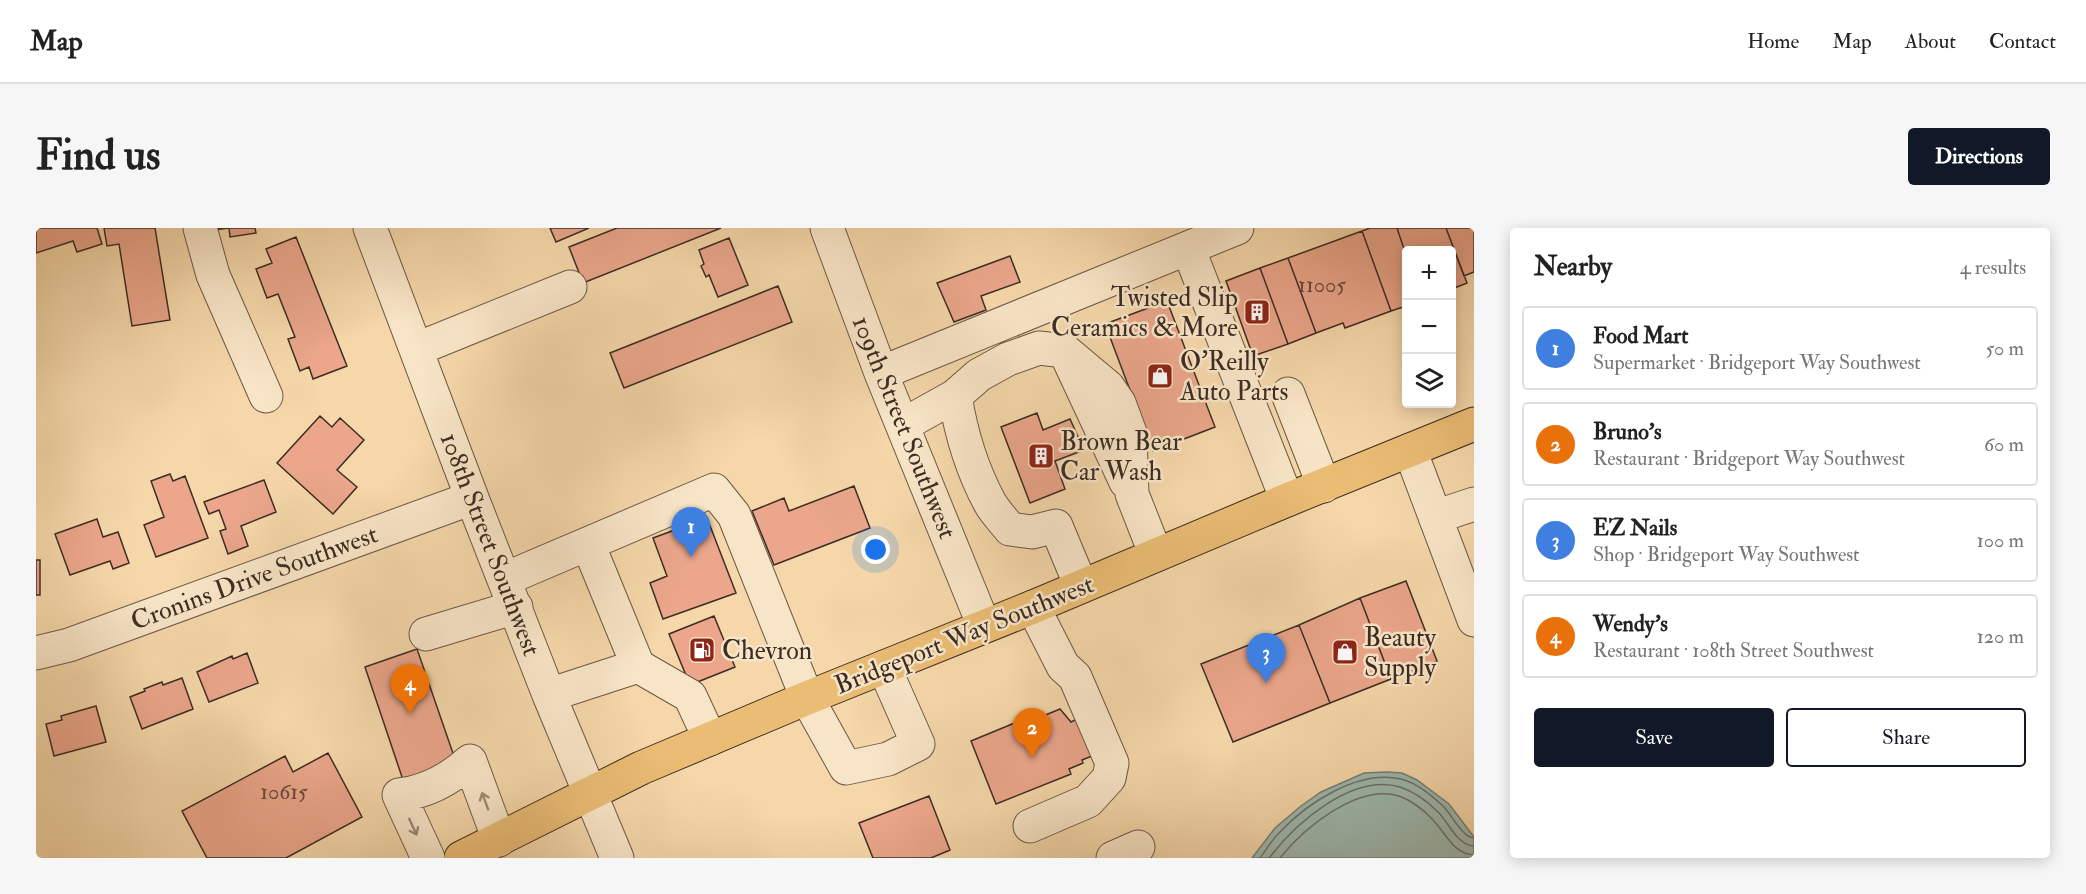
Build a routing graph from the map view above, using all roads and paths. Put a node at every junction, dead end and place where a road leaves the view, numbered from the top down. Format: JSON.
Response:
{"nodes":[{"id":1,"x":200,"y":228,"type":"edge"},
{"id":2,"x":370,"y":228,"type":"edge"},
{"id":3,"x":827,"y":228,"type":"edge"},
{"id":4,"x":1237,"y":228,"type":"edge"},
{"id":5,"x":1188,"y":248,"type":"junction"},
{"id":6,"x":570,"y":286,"type":"dead end"},
{"id":7,"x":417,"y":349,"type":"junction"},
{"id":8,"x":881,"y":373,"type":"junction"},
{"id":9,"x":1288,"y":394,"type":"dead end"},
{"id":10,"x":266,"y":396,"type":"dead end"},
{"id":11,"x":955,"y":396,"type":"junction"},
{"id":12,"x":1474,"y":424,"type":"edge"},
{"id":13,"x":903,"y":425,"type":"junction"},
{"id":14,"x":1410,"y":450,"type":"junction"},
{"id":15,"x":1323,"y":486,"type":"junction"},
{"id":16,"x":472,"y":498,"type":"junction"},
{"id":17,"x":1287,"y":500,"type":"junction"},
{"id":18,"x":1474,"y":504,"type":"edge"},
{"id":19,"x":1435,"y":517,"type":"junction"},
{"id":20,"x":588,"y":544,"type":"junction"},
{"id":21,"x":1156,"y":555,"type":"junction"},
{"id":22,"x":1081,"y":586,"type":"junction"},
{"id":23,"x":510,"y":593,"type":"junction"},
{"id":24,"x":1033,"y":607,"type":"junction"},
{"id":25,"x":1474,"y":620,"type":"edge"},
{"id":26,"x":984,"y":626,"type":"junction"},
{"id":27,"x":426,"y":634,"type":"dead end"},
{"id":28,"x":36,"y":652,"type":"edge"},
{"id":29,"x":638,"y":666,"type":"junction"},
{"id":30,"x":884,"y":667,"type":"junction"},
{"id":31,"x":549,"y":695,"type":"junction"},
{"id":32,"x":807,"y":698,"type":"junction"},
{"id":33,"x":710,"y":740,"type":"junction"},
{"id":34,"x":591,"y":794,"type":"junction"},
{"id":35,"x":1030,"y":826,"type":"dead end"},
{"id":36,"x":499,"y":840,"type":"junction"},
{"id":37,"x":428,"y":858,"type":"edge"},
{"id":38,"x":460,"y":858,"type":"edge"},
{"id":39,"x":617,"y":858,"type":"edge"}],
"edges":[{"from":1,"to":10,"type":"street"},
{"from":2,"to":7,"type":"street","name":"108th Street Southwest"},
{"from":3,"to":8,"type":"street","name":"109th Street Southwest"},
{"from":4,"to":5,"type":"street"},
{"from":5,"to":8,"type":"street"},
{"from":5,"to":17,"type":"street"},
{"from":6,"to":7,"type":"street"},
{"from":7,"to":16,"type":"street","name":"108th Street Southwest"},
{"from":8,"to":13,"type":"street","name":"109th Street Southwest"},
{"from":9,"to":15,"type":"street"},
{"from":11,"to":13,"type":"street"},
{"from":11,"to":21,"type":"street"},
{"from":11,"to":22,"type":"street"},
{"from":12,"to":14,"type":"main road","name":"Bridgeport Way Southwest"},
{"from":13,"to":26,"type":"street","name":"109th Street Southwest"},
{"from":14,"to":15,"type":"main road","name":"Bridgeport Way Southwest"},
{"from":14,"to":19,"type":"street"},
{"from":15,"to":17,"type":"main road","name":"Bridgeport Way Southwest"},
{"from":16,"to":23,"type":"street","name":"108th Street Southwest"},
{"from":16,"to":28,"type":"street","name":"Cronins Drive Southwest"},
{"from":17,"to":21,"type":"main road","name":"Bridgeport Way Southwest"},
{"from":18,"to":19,"type":"street"},
{"from":19,"to":25,"type":"street"},
{"from":20,"to":23,"type":"street"},
{"from":20,"to":29,"type":"street"},
{"from":20,"to":32,"type":"street"},
{"from":21,"to":22,"type":"main road","name":"Bridgeport Way Southwest"},
{"from":22,"to":24,"type":"main road","name":"Bridgeport Way Southwest"},
{"from":23,"to":27,"type":"street"},
{"from":23,"to":31,"type":"street","name":"108th Street Southwest"},
{"from":24,"to":26,"type":"main road","name":"Bridgeport Way Southwest"},
{"from":24,"to":35,"type":"street"},
{"from":26,"to":30,"type":"main road","name":"Bridgeport Way Southwest"},
{"from":29,"to":31,"type":"street"},
{"from":29,"to":33,"type":"street"},
{"from":30,"to":32,"type":"main road","name":"Bridgeport Way Southwest"},
{"from":30,"to":32,"type":"street"},
{"from":31,"to":34,"type":"street","name":"108th Street Southwest"},
{"from":32,"to":33,"type":"main road","name":"Bridgeport Way Southwest"},
{"from":33,"to":34,"type":"main road","name":"Bridgeport Way Southwest"},
{"from":34,"to":36,"type":"main road","name":"Bridgeport Way Southwest"},
{"from":34,"to":39,"type":"street","name":"108th Street Southwest"},
{"from":36,"to":37,"type":"street","one_way":true},
{"from":36,"to":38,"type":"main road","name":"Bridgeport Way Southwest"}]}
